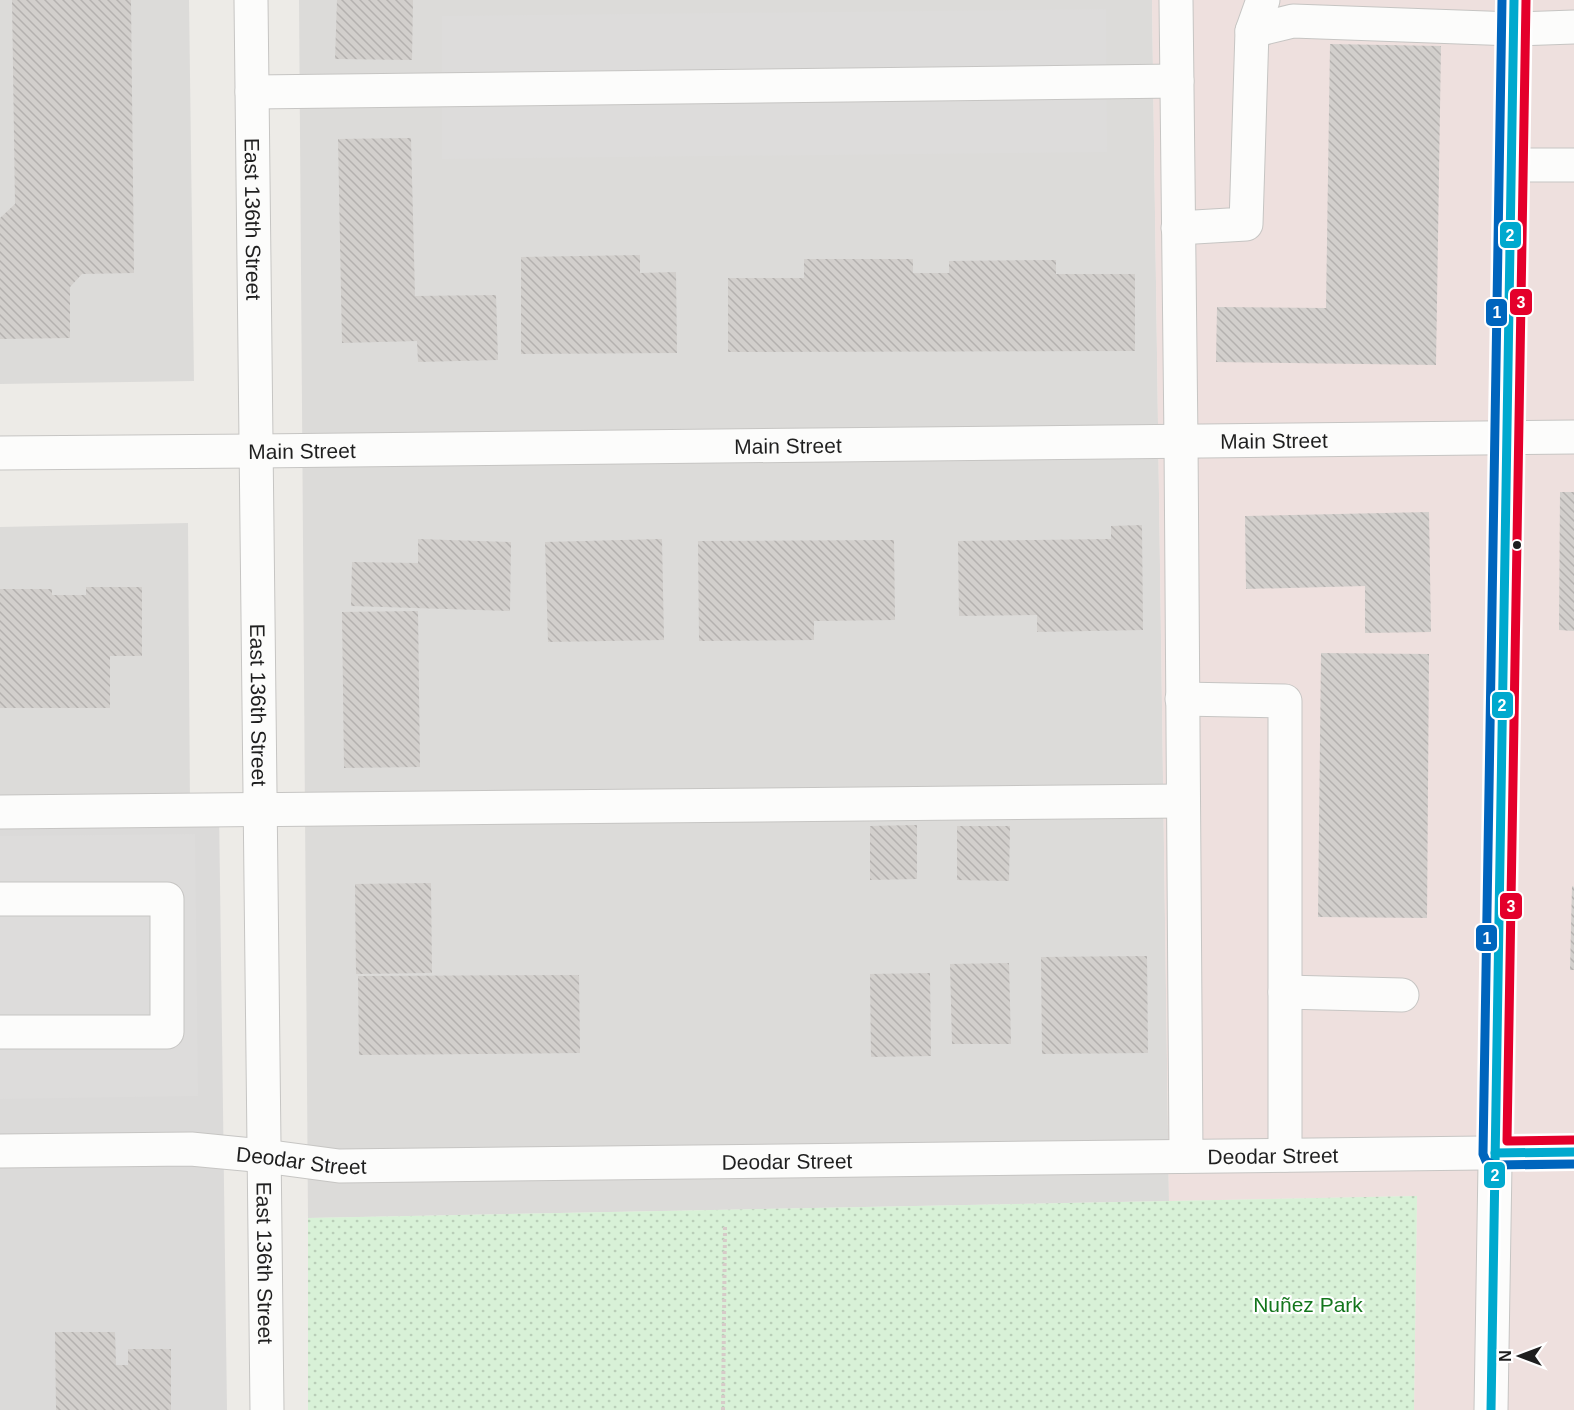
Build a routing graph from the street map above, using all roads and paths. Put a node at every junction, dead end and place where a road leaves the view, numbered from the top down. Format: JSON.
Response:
{"nodes":[{"id":1,"x":251,"y":0,"type":"edge"},
{"id":2,"x":1176,"y":0,"type":"edge"},
{"id":3,"x":1263,"y":0,"type":"edge"},
{"id":4,"x":1514,"y":14,"type":"edge"},
{"id":5,"x":1574,"y":27,"type":"edge"},
{"id":6,"x":1252,"y":31,"type":"junction"},
{"id":7,"x":1177,"y":81,"type":"junction"},
{"id":8,"x":252,"y":92,"type":"junction"},
{"id":9,"x":1511,"y":165,"type":"junction"},
{"id":10,"x":1574,"y":165,"type":"edge"},
{"id":11,"x":1179,"y":228,"type":"junction"},
{"id":12,"x":1574,"y":437,"type":"edge"},
{"id":13,"x":1507,"y":438,"type":"junction"},
{"id":14,"x":1181,"y":441,"type":"junction"},
{"id":15,"x":256,"y":451,"type":"junction"},
{"id":16,"x":0,"y":453,"type":"edge"},
{"id":17,"x":1182,"y":699,"type":"junction"},
{"id":18,"x":1182,"y":801,"type":"junction"},
{"id":19,"x":260,"y":809,"type":"junction"},
{"id":20,"x":0,"y":812,"type":"edge"},
{"id":21,"x":0,"y":899,"type":"edge"},
{"id":22,"x":1285,"y":992,"type":"junction"},
{"id":23,"x":1402,"y":994,"type":"dead end"},
{"id":24,"x":0,"y":1032,"type":"edge"},
{"id":25,"x":0,"y":1151,"type":"edge"},
{"id":26,"x":1574,"y":1152,"type":"edge"},
{"id":27,"x":1495,"y":1153,"type":"junction"},
{"id":28,"x":1285,"y":1155,"type":"junction"},
{"id":29,"x":264,"y":1156,"type":"junction"},
{"id":30,"x":1186,"y":1156,"type":"junction"},
{"id":31,"x":725,"y":1227,"type":"dead end"},
{"id":32,"x":267,"y":1410,"type":"edge"},
{"id":33,"x":723,"y":1410,"type":"edge"},
{"id":34,"x":1491,"y":1410,"type":"edge"}],
"edges":[{"from":1,"to":8,"type":"street","name":"East 136th Street"},
{"from":2,"to":7,"type":"street"},
{"from":3,"to":6,"type":"street"},
{"from":4,"to":5,"type":"street"},
{"from":4,"to":6,"type":"street"},
{"from":4,"to":9,"type":"street"},
{"from":6,"to":11,"type":"street"},
{"from":7,"to":8,"type":"street"},
{"from":7,"to":11,"type":"street"},
{"from":8,"to":15,"type":"street","name":"East 136th Street"},
{"from":9,"to":10,"type":"street"},
{"from":9,"to":13,"type":"street"},
{"from":11,"to":14,"type":"street"},
{"from":12,"to":13,"type":"street","name":"Main Street"},
{"from":13,"to":14,"type":"street","name":"Main Street"},
{"from":13,"to":27,"type":"street"},
{"from":14,"to":15,"type":"street","name":"Main Street"},
{"from":14,"to":17,"type":"street"},
{"from":15,"to":16,"type":"street","name":"Main Street"},
{"from":15,"to":19,"type":"street","name":"East 136th Street"},
{"from":17,"to":18,"type":"street"},
{"from":17,"to":22,"type":"street"},
{"from":18,"to":19,"type":"street"},
{"from":18,"to":30,"type":"street"},
{"from":19,"to":20,"type":"street"},
{"from":19,"to":29,"type":"street","name":"East 136th Street"},
{"from":21,"to":24,"type":"street"},
{"from":22,"to":23,"type":"street"},
{"from":22,"to":28,"type":"street"},
{"from":25,"to":29,"type":"street","name":"Deodar Street"},
{"from":26,"to":27,"type":"street","name":"Deodar Street"},
{"from":27,"to":28,"type":"street","name":"Deodar Street"},
{"from":27,"to":34,"type":"street"},
{"from":28,"to":30,"type":"street","name":"Deodar Street"},
{"from":29,"to":30,"type":"street","name":"Deodar Street"},
{"from":29,"to":32,"type":"street","name":"East 136th Street"},
{"from":31,"to":33,"type":"path"}]}
